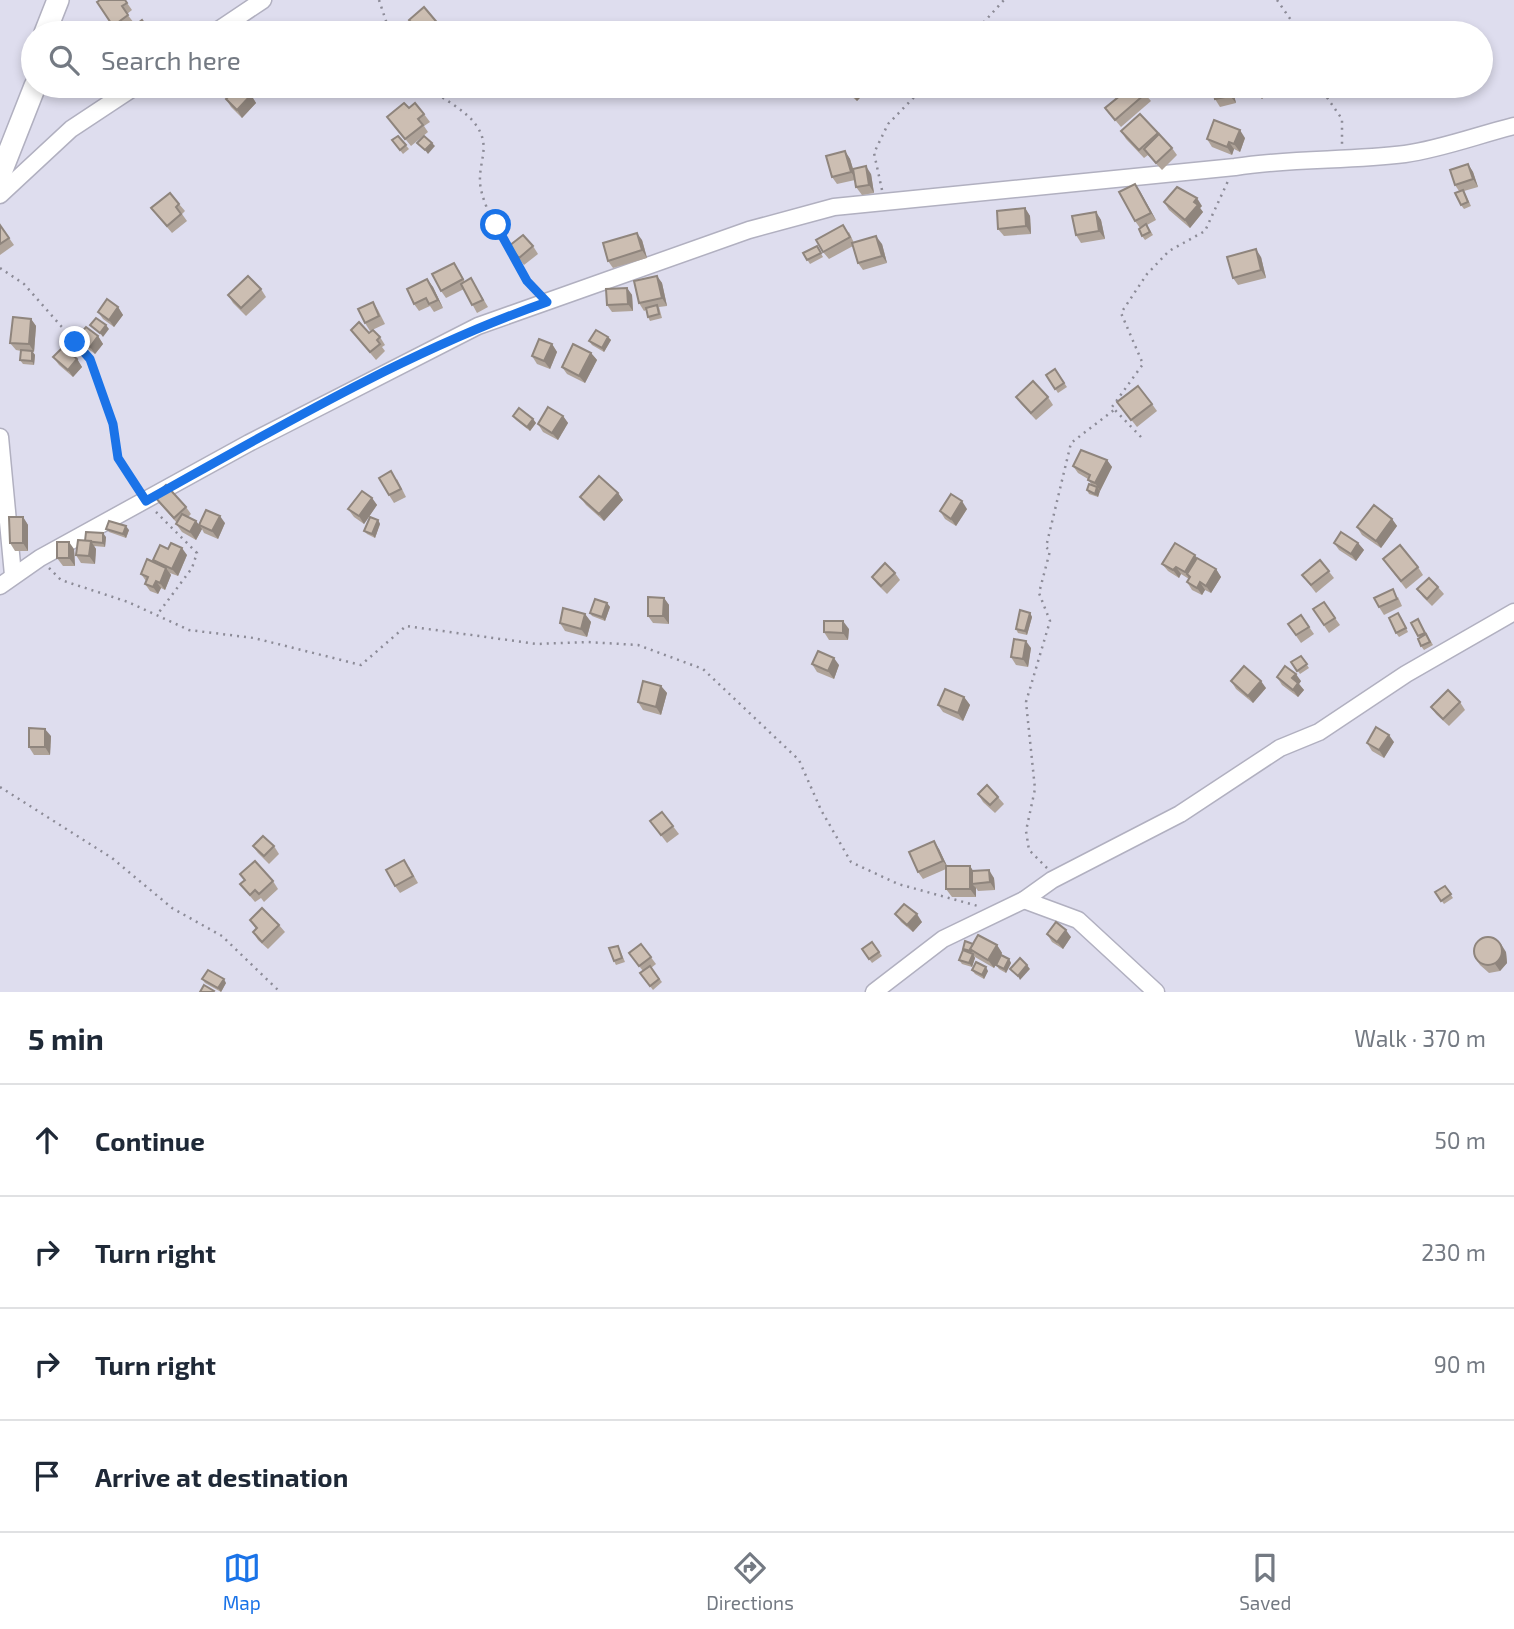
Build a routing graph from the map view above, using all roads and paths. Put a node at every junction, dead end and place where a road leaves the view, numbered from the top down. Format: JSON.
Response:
{"nodes":[{"id":1,"x":58,"y":0,"type":"edge"},
{"id":2,"x":263,"y":0,"type":"edge"},
{"id":3,"x":379,"y":0,"type":"edge"},
{"id":4,"x":1004,"y":0,"type":"edge"},
{"id":5,"x":1277,"y":0,"type":"edge"},
{"id":6,"x":49,"y":21,"type":"edge"},
{"id":7,"x":232,"y":21,"type":"edge"},
{"id":8,"x":386,"y":21,"type":"edge"},
{"id":9,"x":985,"y":21,"type":"edge"},
{"id":10,"x":1292,"y":21,"type":"edge"},
{"id":11,"x":30,"y":98,"type":"edge"},
{"id":12,"x":118,"y":98,"type":"edge"},
{"id":13,"x":441,"y":98,"type":"edge"},
{"id":14,"x":913,"y":98,"type":"edge"},
{"id":15,"x":1327,"y":98,"type":"edge"},
{"id":16,"x":1514,"y":126,"type":"edge"},
{"id":17,"x":1342,"y":160,"type":"junction"},
{"id":18,"x":1235,"y":167,"type":"junction"},
{"id":19,"x":0,"y":175,"type":"edge"},
{"id":20,"x":0,"y":195,"type":"edge"},
{"id":21,"x":884,"y":202,"type":"junction"},
{"id":22,"x":0,"y":268,"type":"edge"},
{"id":23,"x":547,"y":302,"type":"junction"},
{"id":24,"x":1114,"y":410,"type":"junction"},
{"id":25,"x":1141,"y":437,"type":"dead end"},
{"id":26,"x":0,"y":438,"type":"edge"},
{"id":27,"x":146,"y":501,"type":"junction"},
{"id":28,"x":40,"y":558,"type":"junction"},
{"id":29,"x":13,"y":575,"type":"junction"},
{"id":30,"x":0,"y":586,"type":"edge"},
{"id":31,"x":1514,"y":612,"type":"edge"},
{"id":32,"x":157,"y":615,"type":"junction"},
{"id":33,"x":0,"y":786,"type":"edge"},
{"id":34,"x":1055,"y":879,"type":"junction"},
{"id":35,"x":1017,"y":903,"type":"junction"},
{"id":36,"x":280,"y":992,"type":"edge"},
{"id":37,"x":874,"y":992,"type":"edge"},
{"id":38,"x":1156,"y":992,"type":"edge"}],
"edges":[{"from":1,"to":6,"type":"main road"},
{"from":2,"to":7,"type":"street"},
{"from":3,"to":8,"type":"path"},
{"from":4,"to":9,"type":"path"},
{"from":5,"to":10,"type":"path"},
{"from":11,"to":19,"type":"main road"},
{"from":12,"to":20,"type":"street"},
{"from":13,"to":23,"type":"path"},
{"from":14,"to":21,"type":"path"},
{"from":15,"to":17,"type":"path"},
{"from":16,"to":17,"type":"street"},
{"from":17,"to":18,"type":"street"},
{"from":18,"to":21,"type":"street"},
{"from":18,"to":24,"type":"path"},
{"from":21,"to":23,"type":"street"},
{"from":22,"to":27,"type":"path"},
{"from":23,"to":27,"type":"street"},
{"from":24,"to":25,"type":"path"},
{"from":24,"to":34,"type":"path"},
{"from":26,"to":29,"type":"street"},
{"from":27,"to":28,"type":"street"},
{"from":27,"to":32,"type":"path"},
{"from":28,"to":29,"type":"street"},
{"from":28,"to":32,"type":"path"},
{"from":29,"to":30,"type":"street"},
{"from":31,"to":34,"type":"street"},
{"from":32,"to":35,"type":"path"},
{"from":33,"to":36,"type":"path"},
{"from":34,"to":35,"type":"street"},
{"from":35,"to":37,"type":"street"},
{"from":35,"to":38,"type":"street"}]}
